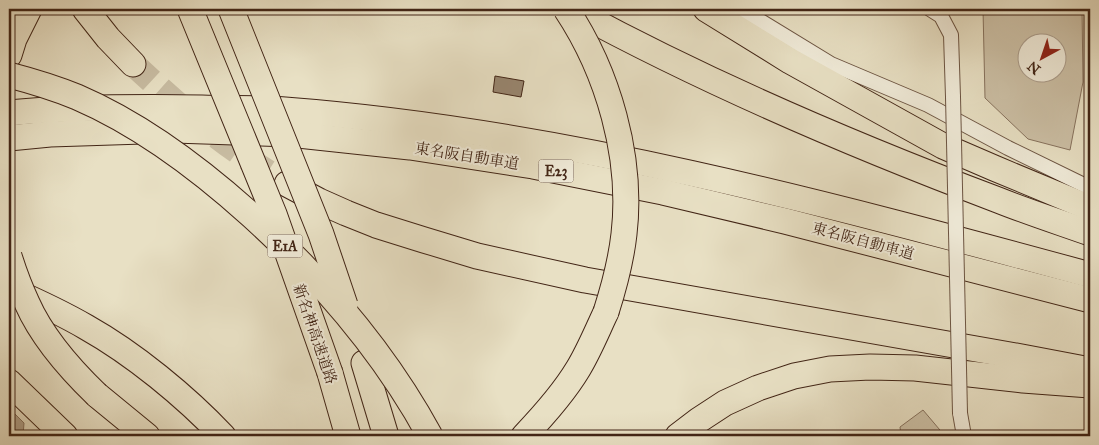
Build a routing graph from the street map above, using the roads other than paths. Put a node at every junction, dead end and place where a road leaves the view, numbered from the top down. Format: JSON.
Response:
{"nodes":[{"id":1,"x":29,"y":9,"type":"edge"},
{"id":2,"x":85,"y":9,"type":"edge"},
{"id":3,"x":190,"y":9,"type":"edge"},
{"id":4,"x":231,"y":9,"type":"edge"},
{"id":5,"x":566,"y":9,"type":"edge"},
{"id":6,"x":571,"y":9,"type":"edge"},
{"id":7,"x":706,"y":9,"type":"edge"},
{"id":8,"x":741,"y":9,"type":"edge"},
{"id":9,"x":930,"y":9,"type":"edge"},
{"id":10,"x":9,"y":55,"type":"edge"},
{"id":11,"x":133,"y":64,"type":"tunnel mouth"},
{"id":12,"x":9,"y":75,"type":"edge"},
{"id":13,"x":9,"y":113,"type":"edge"},
{"id":14,"x":9,"y":138,"type":"edge"},
{"id":15,"x":287,"y":184,"type":"tunnel mouth"},
{"id":16,"x":1090,"y":188,"type":"edge"},
{"id":17,"x":1090,"y":208,"type":"edge"},
{"id":18,"x":1090,"y":233,"type":"edge"},
{"id":19,"x":9,"y":256,"type":"edge"},
{"id":20,"x":1090,"y":275,"type":"edge"},
{"id":21,"x":9,"y":289,"type":"edge"},
{"id":22,"x":1090,"y":300,"type":"edge"},
{"id":23,"x":1090,"y":370,"type":"edge"},
{"id":24,"x":9,"y":382,"type":"edge"},
{"id":25,"x":1090,"y":385,"type":"edge"},
{"id":26,"x":65,"y":436,"type":"edge"},
{"id":27,"x":147,"y":436,"type":"edge"},
{"id":28,"x":223,"y":436,"type":"edge"},
{"id":29,"x":348,"y":436,"type":"edge"},
{"id":30,"x":386,"y":436,"type":"edge"},
{"id":31,"x":430,"y":436,"type":"edge"},
{"id":32,"x":524,"y":436,"type":"edge"},
{"id":33,"x":678,"y":436,"type":"edge"},
{"id":34,"x":964,"y":436,"type":"edge"}],
"edges":[{"from":1,"to":10,"type":"highway"},
{"from":2,"to":11,"type":"highway"},
{"from":3,"to":29,"type":"highway","name":"新名神高速道路","number":"E1A","bridge":true},
{"from":4,"to":30,"type":"highway","number":"E1A","bridge":true},
{"from":5,"to":32,"type":"highway","bridge":true},
{"from":6,"to":18,"type":"highway"},
{"from":7,"to":17,"type":"highway"},
{"from":8,"to":16,"type":"street"},
{"from":9,"to":34,"type":"street","bridge":true},
{"from":12,"to":31,"type":"highway","bridge":true},
{"from":13,"to":20,"type":"highway","name":"東名阪自動車道","number":"E23"},
{"from":14,"to":22,"type":"highway","name":"東名阪自動車道","number":"E23"},
{"from":15,"to":23,"type":"highway"},
{"from":19,"to":27,"type":"highway","bridge":true},
{"from":21,"to":28,"type":"highway"},
{"from":24,"to":26,"type":"highway"},
{"from":25,"to":33,"type":"highway"}]}
